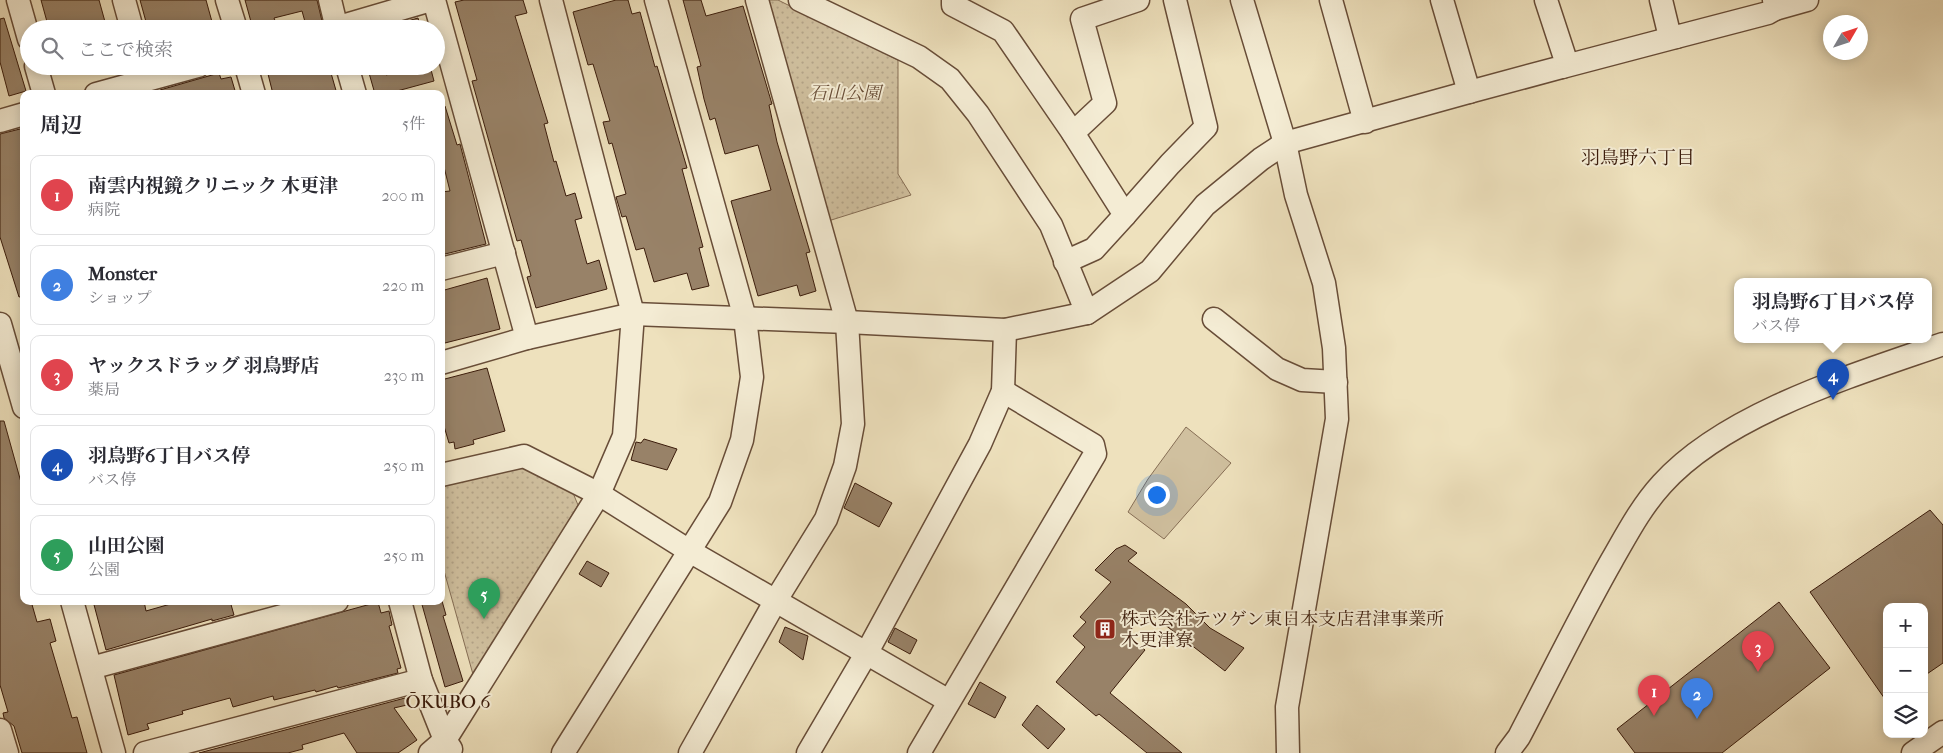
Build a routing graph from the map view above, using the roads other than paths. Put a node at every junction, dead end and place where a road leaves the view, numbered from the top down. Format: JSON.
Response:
{"nodes":[{"id":1,"x":18,"y":0,"type":"edge"},
{"id":2,"x":124,"y":0,"type":"edge"},
{"id":3,"x":227,"y":0,"type":"edge"},
{"id":4,"x":330,"y":0,"type":"edge"},
{"id":5,"x":433,"y":0,"type":"edge"},
{"id":6,"x":551,"y":0,"type":"edge"},
{"id":7,"x":656,"y":0,"type":"edge"},
{"id":8,"x":757,"y":0,"type":"edge"},
{"id":9,"x":800,"y":0,"type":"edge"},
{"id":10,"x":953,"y":0,"type":"edge"},
{"id":11,"x":1138,"y":0,"type":"edge"},
{"id":12,"x":1175,"y":0,"type":"edge"},
{"id":13,"x":1242,"y":0,"type":"edge"},
{"id":14,"x":1332,"y":0,"type":"edge"},
{"id":15,"x":1442,"y":0,"type":"edge"},
{"id":16,"x":1546,"y":0,"type":"edge"},
{"id":17,"x":1660,"y":0,"type":"edge"},
{"id":18,"x":1807,"y":0,"type":"edge"},
{"id":19,"x":1774,"y":5,"type":"edge"},
{"id":20,"x":1079,"y":9,"type":"edge"},
{"id":21,"x":24,"y":20,"type":"edge"},
{"id":22,"x":130,"y":20,"type":"edge"},
{"id":23,"x":233,"y":20,"type":"edge"},
{"id":24,"x":334,"y":20,"type":"edge"},
{"id":25,"x":363,"y":20,"type":"edge"},
{"id":26,"x":439,"y":20,"type":"edge"},
{"id":27,"x":1676,"y":37,"type":"junction"},
{"id":28,"x":445,"y":43,"type":"edge"},
{"id":29,"x":1562,"y":67,"type":"junction"},
{"id":30,"x":39,"y":75,"type":"edge"},
{"id":31,"x":165,"y":75,"type":"edge"},
{"id":32,"x":249,"y":75,"type":"edge"},
{"id":33,"x":349,"y":75,"type":"edge"},
{"id":34,"x":146,"y":80,"type":"edge"},
{"id":35,"x":43,"y":90,"type":"edge"},
{"id":36,"x":110,"y":90,"type":"edge"},
{"id":37,"x":253,"y":90,"type":"edge"},
{"id":38,"x":353,"y":90,"type":"edge"},
{"id":39,"x":1469,"y":92,"type":"junction"},
{"id":40,"x":20,"y":115,"type":"edge"},
{"id":41,"x":0,"y":121,"type":"edge"},
{"id":42,"x":1364,"y":122,"type":"junction"},
{"id":43,"x":1073,"y":133,"type":"junction"},
{"id":44,"x":1285,"y":143,"type":"junction"},
{"id":45,"x":1125,"y":215,"type":"junction"},
{"id":46,"x":504,"y":253,"type":"junction"},
{"id":47,"x":1065,"y":262,"type":"junction"},
{"id":48,"x":445,"y":268,"type":"edge"},
{"id":49,"x":1086,"y":313,"type":"junction"},
{"id":50,"x":633,"y":314,"type":"junction"},
{"id":51,"x":745,"y":318,"type":"junction"},
{"id":52,"x":1214,"y":319,"type":"dead end"},
{"id":53,"x":847,"y":322,"type":"junction"},
{"id":54,"x":1,"y":330,"type":"edge"},
{"id":55,"x":1005,"y":330,"type":"junction"},
{"id":56,"x":527,"y":338,"type":"junction"},
{"id":57,"x":1943,"y":344,"type":"edge"},
{"id":58,"x":4,"y":360,"type":"edge"},
{"id":59,"x":445,"y":362,"type":"edge"},
{"id":60,"x":1336,"y":382,"type":"junction"},
{"id":61,"x":1003,"y":391,"type":"junction"},
{"id":62,"x":20,"y":398,"type":"edge"},
{"id":63,"x":445,"y":474,"type":"edge"},
{"id":64,"x":599,"y":494,"type":"junction"},
{"id":65,"x":690,"y":552,"type":"junction"},
{"id":66,"x":776,"y":600,"type":"junction"},
{"id":67,"x":73,"y":605,"type":"edge"},
{"id":68,"x":322,"y":605,"type":"edge"},
{"id":69,"x":401,"y":605,"type":"edge"},
{"id":70,"x":866,"y":654,"type":"junction"},
{"id":71,"x":90,"y":668,"type":"junction"},
{"id":72,"x":421,"y":680,"type":"junction"},
{"id":73,"x":949,"y":701,"type":"junction"},
{"id":74,"x":0,"y":730,"type":"edge"},
{"id":75,"x":1943,"y":732,"type":"edge"},
{"id":76,"x":443,"y":749,"type":"edge"},
{"id":77,"x":6,"y":753,"type":"edge"},
{"id":78,"x":114,"y":753,"type":"edge"},
{"id":79,"x":145,"y":753,"type":"edge"},
{"id":80,"x":563,"y":753,"type":"edge"},
{"id":81,"x":690,"y":753,"type":"edge"},
{"id":82,"x":808,"y":753,"type":"edge"},
{"id":83,"x":919,"y":753,"type":"edge"},
{"id":84,"x":1288,"y":753,"type":"edge"},
{"id":85,"x":1507,"y":753,"type":"edge"},
{"id":86,"x":1914,"y":753,"type":"edge"}],
"edges":[{"from":1,"to":21,"type":"street"},
{"from":2,"to":22,"type":"street"},
{"from":3,"to":23,"type":"street"},
{"from":4,"to":24,"type":"street"},
{"from":5,"to":25,"type":"street"},
{"from":5,"to":26,"type":"street"},
{"from":6,"to":50,"type":"street"},
{"from":7,"to":51,"type":"street"},
{"from":8,"to":53,"type":"street"},
{"from":9,"to":47,"type":"street"},
{"from":10,"to":43,"type":"street"},
{"from":11,"to":20,"type":"street"},
{"from":12,"to":45,"type":"street"},
{"from":13,"to":44,"type":"street"},
{"from":14,"to":42,"type":"street"},
{"from":15,"to":39,"type":"street"},
{"from":16,"to":29,"type":"street"},
{"from":17,"to":27,"type":"street"},
{"from":18,"to":19,"type":"street"},
{"from":19,"to":27,"type":"street"},
{"from":20,"to":43,"type":"street"},
{"from":27,"to":29,"type":"street"},
{"from":28,"to":46,"type":"street"},
{"from":29,"to":39,"type":"street"},
{"from":30,"to":35,"type":"street"},
{"from":31,"to":34,"type":"street"},
{"from":32,"to":37,"type":"street"},
{"from":33,"to":38,"type":"street"},
{"from":34,"to":36,"type":"street"},
{"from":39,"to":42,"type":"street"},
{"from":40,"to":41,"type":"street"},
{"from":42,"to":44,"type":"street"},
{"from":43,"to":45,"type":"street"},
{"from":44,"to":49,"type":"street"},
{"from":44,"to":60,"type":"street"},
{"from":45,"to":47,"type":"street"},
{"from":46,"to":48,"type":"street"},
{"from":46,"to":56,"type":"street"},
{"from":47,"to":49,"type":"street"},
{"from":49,"to":55,"type":"street"},
{"from":50,"to":51,"type":"street"},
{"from":50,"to":56,"type":"street"},
{"from":50,"to":64,"type":"street"},
{"from":51,"to":53,"type":"street"},
{"from":51,"to":65,"type":"street"},
{"from":52,"to":60,"type":"street"},
{"from":53,"to":55,"type":"street"},
{"from":53,"to":66,"type":"street"},
{"from":54,"to":58,"type":"street"},
{"from":55,"to":61,"type":"street"},
{"from":56,"to":59,"type":"street"},
{"from":57,"to":85,"type":"street"},
{"from":58,"to":62,"type":"street"},
{"from":60,"to":84,"type":"street"},
{"from":61,"to":70,"type":"street"},
{"from":61,"to":73,"type":"street"},
{"from":63,"to":64,"type":"street"},
{"from":64,"to":65,"type":"street"},
{"from":64,"to":76,"type":"street"},
{"from":65,"to":66,"type":"street"},
{"from":65,"to":80,"type":"street"},
{"from":66,"to":70,"type":"street"},
{"from":66,"to":81,"type":"street"},
{"from":67,"to":71,"type":"street"},
{"from":68,"to":71,"type":"street"},
{"from":69,"to":72,"type":"street"},
{"from":70,"to":73,"type":"street"},
{"from":70,"to":82,"type":"street"},
{"from":71,"to":78,"type":"street"},
{"from":72,"to":76,"type":"street"},
{"from":72,"to":79,"type":"street"},
{"from":73,"to":83,"type":"street"},
{"from":74,"to":77,"type":"street"},
{"from":75,"to":86,"type":"street"}]}
